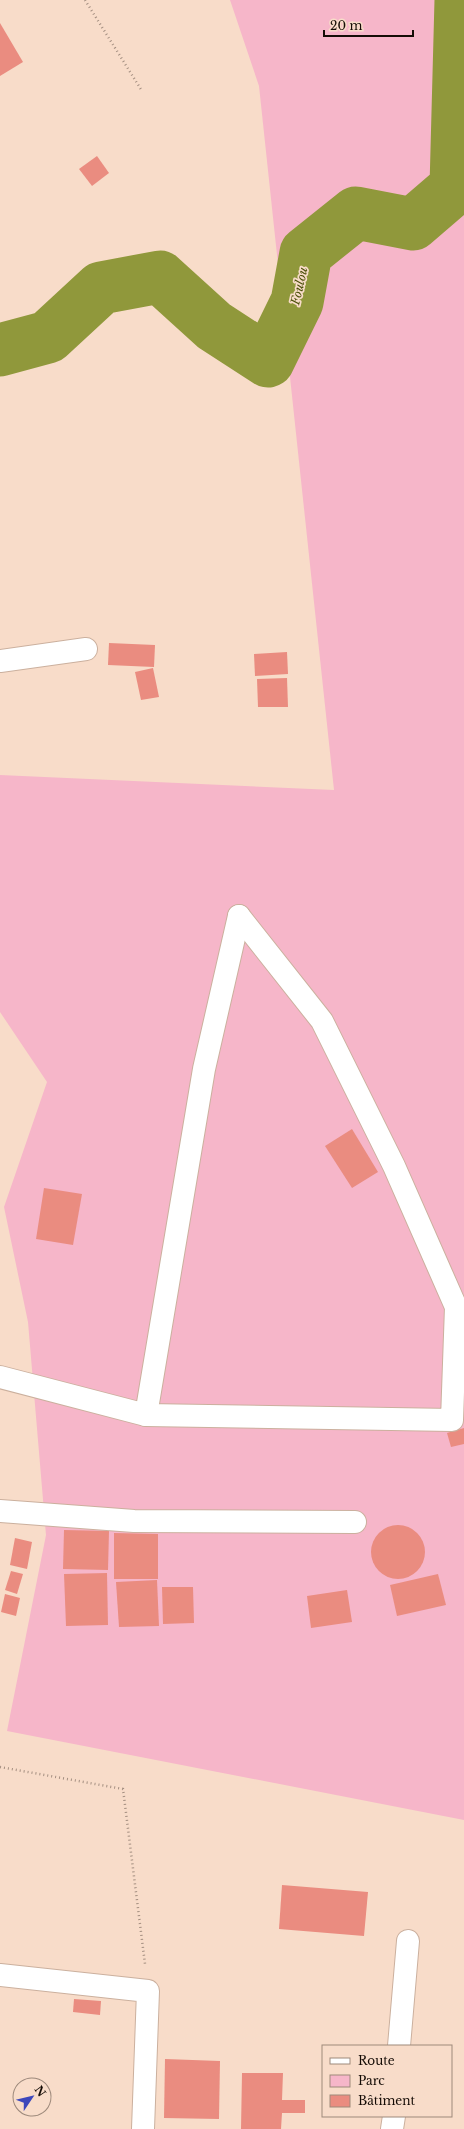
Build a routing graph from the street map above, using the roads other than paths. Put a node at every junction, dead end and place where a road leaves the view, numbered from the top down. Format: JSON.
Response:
{"nodes":[{"id":1,"x":86,"y":648,"type":"dead end"},
{"id":2,"x":0,"y":661,"type":"edge"},
{"id":3,"x":0,"y":1376,"type":"edge"},
{"id":4,"x":146,"y":1415,"type":"junction"},
{"id":5,"x":0,"y":1511,"type":"edge"},
{"id":6,"x":354,"y":1522,"type":"dead end"},
{"id":7,"x":408,"y":1941,"type":"dead end"},
{"id":8,"x":0,"y":1975,"type":"edge"},
{"id":9,"x":399,"y":2045,"type":"edge"},
{"id":10,"x":394,"y":2117,"type":"edge"},
{"id":11,"x":143,"y":2129,"type":"edge"},
{"id":12,"x":392,"y":2129,"type":"edge"}],
"edges":[{"from":1,"to":2,"type":"street"},
{"from":3,"to":4,"type":"street"},
{"from":4,"to":4,"type":"street"},
{"from":5,"to":6,"type":"street"},
{"from":7,"to":9,"type":"street"},
{"from":8,"to":11,"type":"street"},
{"from":10,"to":12,"type":"street"}]}
